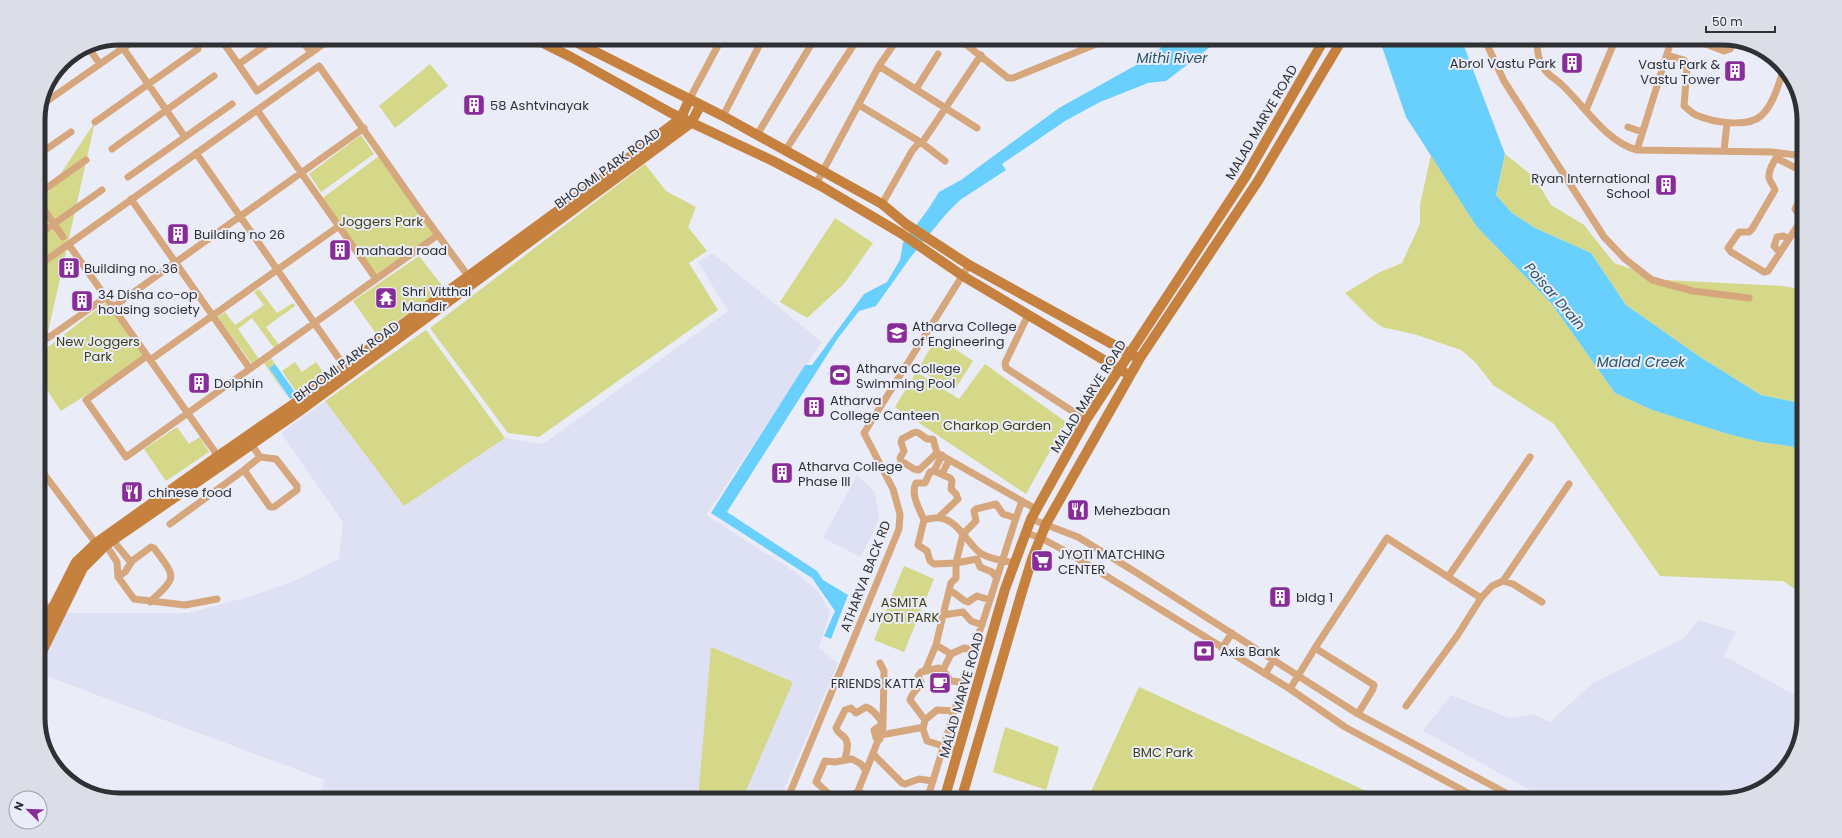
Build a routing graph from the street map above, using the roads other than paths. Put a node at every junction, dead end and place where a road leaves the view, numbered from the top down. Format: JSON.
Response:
{"nodes":[{"id":1,"x":128,"y":45,"type":"edge"},
{"id":2,"x":225,"y":45,"type":"edge"},
{"id":3,"x":266,"y":45,"type":"edge"},
{"id":4,"x":305,"y":45,"type":"edge"},
{"id":5,"x":322,"y":45,"type":"edge"},
{"id":6,"x":547,"y":45,"type":"edge"},
{"id":7,"x":582,"y":45,"type":"edge"},
{"id":8,"x":718,"y":45,"type":"edge"},
{"id":9,"x":759,"y":45,"type":"edge"},
{"id":10,"x":811,"y":45,"type":"edge"},
{"id":11,"x":853,"y":45,"type":"edge"},
{"id":12,"x":894,"y":45,"type":"edge"},
{"id":13,"x":967,"y":45,"type":"edge"},
{"id":14,"x":1095,"y":45,"type":"edge"},
{"id":15,"x":1322,"y":45,"type":"edge"},
{"id":16,"x":1338,"y":45,"type":"edge"},
{"id":17,"x":1487,"y":45,"type":"edge"},
{"id":18,"x":1537,"y":45,"type":"edge"},
{"id":19,"x":1613,"y":45,"type":"edge"},
{"id":20,"x":1670,"y":45,"type":"edge"},
{"id":21,"x":1708,"y":45,"type":"edge"},
{"id":22,"x":1732,"y":45,"type":"edge"},
{"id":23,"x":123,"y":48,"type":"junction"},
{"id":24,"x":198,"y":49,"type":"dead end"},
{"id":25,"x":91,"y":51,"type":"edge"},
{"id":26,"x":311,"y":53,"type":"junction"},
{"id":27,"x":938,"y":54,"type":"dead end"},
{"id":28,"x":981,"y":55,"type":"junction"},
{"id":29,"x":1667,"y":56,"type":"junction"},
{"id":30,"x":100,"y":64,"type":"junction"},
{"id":31,"x":239,"y":64,"type":"junction"},
{"id":32,"x":880,"y":66,"type":"junction"},
{"id":33,"x":1782,"y":74,"type":"edge"},
{"id":34,"x":214,"y":76,"type":"dead end"},
{"id":35,"x":148,"y":84,"type":"junction"},
{"id":36,"x":916,"y":89,"type":"junction"},
{"id":37,"x":48,"y":100,"type":"edge"},
{"id":38,"x":689,"y":100,"type":"junction"},
{"id":39,"x":232,"y":104,"type":"dead end"},
{"id":40,"x":859,"y":105,"type":"junction"},
{"id":41,"x":700,"y":106,"type":"junction"},
{"id":42,"x":946,"y":108,"type":"junction"},
{"id":43,"x":166,"y":110,"type":"junction"},
{"id":44,"x":257,"y":110,"type":"junction"},
{"id":45,"x":1586,"y":110,"type":"junction"},
{"id":46,"x":723,"y":116,"type":"junction"},
{"id":47,"x":682,"y":118,"type":"junction"},
{"id":48,"x":95,"y":122,"type":"dead end"},
{"id":49,"x":691,"y":123,"type":"junction"},
{"id":50,"x":1727,"y":123,"type":"junction"},
{"id":51,"x":1628,"y":127,"type":"dead end"},
{"id":52,"x":364,"y":128,"type":"junction"},
{"id":53,"x":977,"y":128,"type":"dead end"},
{"id":54,"x":70,"y":132,"type":"dead end"},
{"id":55,"x":1642,"y":132,"type":"junction"},
{"id":56,"x":757,"y":135,"type":"junction"},
{"id":57,"x":185,"y":137,"type":"junction"},
{"id":58,"x":922,"y":142,"type":"junction"},
{"id":59,"x":112,"y":149,"type":"dead end"},
{"id":60,"x":45,"y":150,"type":"edge"},
{"id":61,"x":1637,"y":150,"type":"junction"},
{"id":62,"x":645,"y":151,"type":"junction"},
{"id":63,"x":785,"y":151,"type":"junction"},
{"id":64,"x":1724,"y":151,"type":"junction"},
{"id":65,"x":196,"y":153,"type":"junction"},
{"id":66,"x":1777,"y":155,"type":"junction"},
{"id":67,"x":1797,"y":156,"type":"edge"},
{"id":68,"x":86,"y":160,"type":"dead end"},
{"id":69,"x":945,"y":161,"type":"dead end"},
{"id":70,"x":1797,"y":168,"type":"edge"},
{"id":71,"x":822,"y":172,"type":"junction"},
{"id":72,"x":301,"y":173,"type":"junction"},
{"id":73,"x":128,"y":177,"type":"dead end"},
{"id":74,"x":816,"y":184,"type":"junction"},
{"id":75,"x":45,"y":189,"type":"edge"},
{"id":76,"x":854,"y":189,"type":"junction"},
{"id":77,"x":102,"y":190,"type":"dead end"},
{"id":78,"x":131,"y":200,"type":"junction"},
{"id":79,"x":848,"y":202,"type":"junction"},
{"id":80,"x":882,"y":204,"type":"junction"},
{"id":81,"x":45,"y":211,"type":"edge"},
{"id":82,"x":241,"y":216,"type":"junction"},
{"id":83,"x":54,"y":224,"type":"junction"},
{"id":84,"x":339,"y":226,"type":"junction"},
{"id":85,"x":1797,"y":226,"type":"edge"},
{"id":86,"x":45,"y":230,"type":"edge"},
{"id":87,"x":438,"y":235,"type":"junction"},
{"id":88,"x":63,"y":237,"type":"dead end"},
{"id":89,"x":1789,"y":239,"type":"junction"},
{"id":90,"x":69,"y":245,"type":"junction"},
{"id":91,"x":1780,"y":253,"type":"junction"},
{"id":92,"x":45,"y":261,"type":"edge"},
{"id":93,"x":175,"y":262,"type":"junction"},
{"id":94,"x":969,"y":265,"type":"junction"},
{"id":95,"x":278,"y":269,"type":"junction"},
{"id":96,"x":964,"y":276,"type":"junction"},
{"id":97,"x":376,"y":280,"type":"junction"},
{"id":98,"x":471,"y":280,"type":"junction"},
{"id":99,"x":106,"y":297,"type":"junction"},
{"id":100,"x":1749,"y":298,"type":"dead end"},
{"id":101,"x":113,"y":307,"type":"junction"},
{"id":102,"x":1028,"y":315,"type":"junction"},
{"id":103,"x":213,"y":316,"type":"junction"},
{"id":104,"x":315,"y":323,"type":"junction"},
{"id":105,"x":45,"y":334,"type":"edge"},
{"id":106,"x":1129,"y":354,"type":"junction"},
{"id":107,"x":149,"y":358,"type":"junction"},
{"id":108,"x":1140,"y":358,"type":"junction"},
{"id":109,"x":250,"y":369,"type":"junction"},
{"id":110,"x":1119,"y":370,"type":"junction"},
{"id":111,"x":348,"y":371,"type":"junction"},
{"id":112,"x":1131,"y":375,"type":"junction"},
{"id":113,"x":187,"y":413,"type":"junction"},
{"id":114,"x":1086,"y":420,"type":"junction"},
{"id":115,"x":249,"y":440,"type":"junction"},
{"id":116,"x":940,"y":454,"type":"junction"},
{"id":117,"x":260,"y":457,"type":"junction"},
{"id":118,"x":1530,"y":457,"type":"dead end"},
{"id":119,"x":220,"y":460,"type":"junction"},
{"id":120,"x":949,"y":460,"type":"junction"},
{"id":121,"x":244,"y":470,"type":"junction"},
{"id":122,"x":934,"y":471,"type":"junction"},
{"id":123,"x":45,"y":474,"type":"edge"},
{"id":124,"x":942,"y":474,"type":"junction"},
{"id":125,"x":1569,"y":484,"type":"dead end"},
{"id":126,"x":1022,"y":501,"type":"junction"},
{"id":127,"x":1036,"y":509,"type":"junction"},
{"id":128,"x":939,"y":517,"type":"junction"},
{"id":129,"x":1016,"y":518,"type":"junction"},
{"id":130,"x":1031,"y":519,"type":"junction"},
{"id":131,"x":924,"y":520,"type":"junction"},
{"id":132,"x":170,"y":524,"type":"dead end"},
{"id":133,"x":1046,"y":524,"type":"junction"},
{"id":134,"x":1026,"y":533,"type":"junction"},
{"id":135,"x":962,"y":534,"type":"junction"},
{"id":136,"x":1041,"y":538,"type":"junction"},
{"id":137,"x":105,"y":542,"type":"junction"},
{"id":138,"x":1002,"y":560,"type":"junction"},
{"id":139,"x":132,"y":562,"type":"junction"},
{"id":140,"x":956,"y":563,"type":"junction"},
{"id":141,"x":1015,"y":563,"type":"junction"},
{"id":142,"x":118,"y":577,"type":"junction"},
{"id":143,"x":996,"y":577,"type":"junction"},
{"id":144,"x":1448,"y":577,"type":"junction"},
{"id":145,"x":1503,"y":581,"type":"junction"},
{"id":146,"x":950,"y":590,"type":"junction"},
{"id":147,"x":1481,"y":598,"type":"junction"},
{"id":148,"x":217,"y":599,"type":"dead end"},
{"id":149,"x":990,"y":600,"type":"junction"},
{"id":150,"x":150,"y":602,"type":"junction"},
{"id":151,"x":1542,"y":602,"type":"dead end"},
{"id":152,"x":45,"y":605,"type":"edge"},
{"id":153,"x":56,"y":612,"type":"junction"},
{"id":154,"x":943,"y":615,"type":"junction"},
{"id":155,"x":982,"y":625,"type":"junction"},
{"id":156,"x":45,"y":627,"type":"edge"},
{"id":157,"x":1232,"y":633,"type":"junction"},
{"id":158,"x":45,"y":636,"type":"edge"},
{"id":159,"x":936,"y":645,"type":"junction"},
{"id":160,"x":1222,"y":648,"type":"junction"},
{"id":161,"x":1315,"y":648,"type":"junction"},
{"id":162,"x":951,"y":654,"type":"junction"},
{"id":163,"x":1274,"y":660,"type":"junction"},
{"id":164,"x":880,"y":663,"type":"dead end"},
{"id":165,"x":943,"y":670,"type":"junction"},
{"id":166,"x":925,"y":671,"type":"junction"},
{"id":167,"x":1265,"y":674,"type":"junction"},
{"id":168,"x":1298,"y":675,"type":"junction"},
{"id":169,"x":1290,"y":689,"type":"junction"},
{"id":170,"x":1406,"y":706,"type":"dead end"},
{"id":171,"x":955,"y":711,"type":"junction"},
{"id":172,"x":1358,"y":714,"type":"junction"},
{"id":173,"x":925,"y":720,"type":"junction"},
{"id":174,"x":883,"y":724,"type":"junction"},
{"id":175,"x":923,"y":729,"type":"junction"},
{"id":176,"x":880,"y":737,"type":"junction"},
{"id":177,"x":944,"y":746,"type":"junction"},
{"id":178,"x":959,"y":751,"type":"junction"},
{"id":179,"x":873,"y":754,"type":"junction"},
{"id":180,"x":845,"y":759,"type":"junction"},
{"id":181,"x":866,"y":771,"type":"junction"},
{"id":182,"x":933,"y":781,"type":"junction"},
{"id":183,"x":858,"y":791,"type":"joint"},
{"id":184,"x":790,"y":793,"type":"edge"},
{"id":185,"x":828,"y":793,"type":"edge"},
{"id":186,"x":860,"y":793,"type":"edge"},
{"id":187,"x":930,"y":793,"type":"edge"},
{"id":188,"x":946,"y":793,"type":"edge"},
{"id":189,"x":963,"y":793,"type":"edge"},
{"id":190,"x":1468,"y":793,"type":"edge"},
{"id":191,"x":1500,"y":793,"type":"edge"}],
"edges":[{"from":1,"to":23,"type":"street"},
{"from":2,"to":31,"type":"street"},
{"from":3,"to":31,"type":"street"},
{"from":4,"to":26,"type":"street"},
{"from":5,"to":26,"type":"street"},
{"from":6,"to":47,"type":"main road"},
{"from":7,"to":38,"type":"main road"},
{"from":8,"to":38,"type":"street"},
{"from":9,"to":46,"type":"street"},
{"from":10,"to":56,"type":"street"},
{"from":11,"to":63,"type":"street"},
{"from":12,"to":32,"type":"street"},
{"from":13,"to":28,"type":"street"},
{"from":14,"to":28,"type":"street"},
{"from":15,"to":106,"type":"main road","name":"MALAD MARVE ROAD"},
{"from":16,"to":108,"type":"main road","name":"MALAD MARVE ROAD"},
{"from":17,"to":100,"type":"street"},
{"from":18,"to":45,"type":"street"},
{"from":19,"to":45,"type":"street"},
{"from":20,"to":29,"type":"street"},
{"from":21,"to":22,"type":"street"},
{"from":23,"to":30,"type":"street"},
{"from":23,"to":35,"type":"street"},
{"from":24,"to":35,"type":"street"},
{"from":25,"to":30,"type":"street"},
{"from":26,"to":31,"type":"street"},
{"from":27,"to":36,"type":"street"},
{"from":28,"to":42,"type":"street"},
{"from":29,"to":50,"type":"street"},
{"from":29,"to":55,"type":"street"},
{"from":30,"to":37,"type":"street"},
{"from":32,"to":36,"type":"street"},
{"from":32,"to":40,"type":"street"},
{"from":33,"to":50,"type":"street"},
{"from":34,"to":43,"type":"street"},
{"from":35,"to":43,"type":"street"},
{"from":35,"to":48,"type":"street"},
{"from":36,"to":42,"type":"street"},
{"from":38,"to":41,"type":"main road"},
{"from":38,"to":47,"type":"main road"},
{"from":39,"to":57,"type":"street"},
{"from":40,"to":58,"type":"street"},
{"from":40,"to":71,"type":"street"},
{"from":41,"to":46,"type":"main road"},
{"from":41,"to":49,"type":"main road","name":"BHOOMI PARK ROAD"},
{"from":42,"to":53,"type":"street"},
{"from":42,"to":58,"type":"street"},
{"from":43,"to":57,"type":"street"},
{"from":43,"to":59,"type":"street"},
{"from":44,"to":52,"type":"street"},
{"from":44,"to":65,"type":"street"},
{"from":44,"to":72,"type":"street"},
{"from":45,"to":61,"type":"street"},
{"from":46,"to":56,"type":"main road"},
{"from":47,"to":49,"type":"main road"},
{"from":47,"to":62,"type":"main road","name":"BHOOMI PARK ROAD"},
{"from":49,"to":62,"type":"main road","name":"BHOOMI PARK ROAD"},
{"from":49,"to":74,"type":"main road"},
{"from":50,"to":64,"type":"street"},
{"from":51,"to":55,"type":"street"},
{"from":52,"to":72,"type":"street"},
{"from":52,"to":87,"type":"street"},
{"from":54,"to":60,"type":"street"},
{"from":55,"to":61,"type":"street"},
{"from":56,"to":63,"type":"main road"},
{"from":57,"to":73,"type":"street"},
{"from":58,"to":69,"type":"street"},
{"from":58,"to":80,"type":"street"},
{"from":61,"to":64,"type":"street"},
{"from":62,"to":98,"type":"main road","name":"BHOOMI PARK ROAD"},
{"from":63,"to":71,"type":"main road"},
{"from":64,"to":66,"type":"street"},
{"from":65,"to":78,"type":"street"},
{"from":65,"to":82,"type":"street"},
{"from":66,"to":67,"type":"street"},
{"from":66,"to":70,"type":"street"},
{"from":66,"to":91,"type":"street"},
{"from":68,"to":75,"type":"street"},
{"from":71,"to":74,"type":"street"},
{"from":71,"to":76,"type":"main road"},
{"from":72,"to":82,"type":"street"},
{"from":72,"to":84,"type":"street"},
{"from":74,"to":79,"type":"main road"},
{"from":76,"to":79,"type":"main road"},
{"from":76,"to":80,"type":"main road"},
{"from":77,"to":83,"type":"street"},
{"from":78,"to":90,"type":"street"},
{"from":78,"to":93,"type":"street"},
{"from":79,"to":96,"type":"main road"},
{"from":80,"to":94,"type":"main road"},
{"from":81,"to":83,"type":"street"},
{"from":82,"to":93,"type":"street"},
{"from":82,"to":95,"type":"street"},
{"from":83,"to":86,"type":"street"},
{"from":83,"to":88,"type":"street"},
{"from":84,"to":95,"type":"street"},
{"from":84,"to":97,"type":"street"},
{"from":85,"to":89,"type":"street"},
{"from":87,"to":97,"type":"street"},
{"from":87,"to":98,"type":"street"},
{"from":89,"to":91,"type":"street"},
{"from":89,"to":91,"type":"street"},
{"from":90,"to":92,"type":"street"},
{"from":90,"to":99,"type":"street"},
{"from":93,"to":101,"type":"street"},
{"from":93,"to":103,"type":"street"},
{"from":94,"to":96,"type":"street","name":"ATHARVA BACK RD"},
{"from":94,"to":106,"type":"main road"},
{"from":95,"to":103,"type":"street"},
{"from":95,"to":104,"type":"street"},
{"from":96,"to":102,"type":"main road"},
{"from":96,"to":184,"type":"street","name":"ATHARVA BACK RD"},
{"from":97,"to":104,"type":"street"},
{"from":98,"to":111,"type":"main road","name":"BHOOMI PARK ROAD"},
{"from":99,"to":101,"type":"street"},
{"from":99,"to":105,"type":"street"},
{"from":101,"to":107,"type":"street"},
{"from":102,"to":110,"type":"main road"},
{"from":102,"to":114,"type":"street"},
{"from":103,"to":107,"type":"street"},
{"from":103,"to":109,"type":"street"},
{"from":104,"to":109,"type":"street"},
{"from":104,"to":111,"type":"street"},
{"from":106,"to":108,"type":"main road"},
{"from":106,"to":110,"type":"main road","name":"MALAD MARVE ROAD"},
{"from":107,"to":113,"type":"street"},
{"from":107,"to":113,"type":"street"},
{"from":108,"to":112,"type":"main road","name":"MALAD MARVE ROAD"},
{"from":109,"to":113,"type":"street"},
{"from":110,"to":112,"type":"main road"},
{"from":110,"to":114,"type":"main road","name":"MALAD MARVE ROAD"},
{"from":111,"to":115,"type":"main road","name":"BHOOMI PARK ROAD"},
{"from":112,"to":133,"type":"main road","name":"MALAD MARVE ROAD"},
{"from":113,"to":119,"type":"street"},
{"from":114,"to":127,"type":"main road","name":"MALAD MARVE ROAD"},
{"from":115,"to":117,"type":"street"},
{"from":115,"to":119,"type":"main road","name":"BHOOMI PARK ROAD"},
{"from":116,"to":116,"type":"street"},
{"from":116,"to":120,"type":"street"},
{"from":116,"to":122,"type":"street"},
{"from":117,"to":121,"type":"street"},
{"from":117,"to":121,"type":"street"},
{"from":118,"to":144,"type":"street"},
{"from":119,"to":137,"type":"main road","name":"BHOOMI PARK ROAD"},
{"from":120,"to":124,"type":"street"},
{"from":120,"to":126,"type":"street"},
{"from":121,"to":132,"type":"street"},
{"from":122,"to":124,"type":"street"},
{"from":122,"to":131,"type":"street"},
{"from":123,"to":137,"type":"street"},
{"from":124,"to":128,"type":"street"},
{"from":125,"to":145,"type":"street"},
{"from":126,"to":127,"type":"street"},
{"from":126,"to":129,"type":"street"},
{"from":127,"to":130,"type":"main road","name":"MALAD MARVE ROAD"},
{"from":128,"to":131,"type":"street"},
{"from":128,"to":135,"type":"street"},
{"from":129,"to":135,"type":"street"},
{"from":129,"to":138,"type":"street"},
{"from":130,"to":133,"type":"street"},
{"from":130,"to":134,"type":"main road","name":"MALAD MARVE ROAD"},
{"from":131,"to":140,"type":"street"},
{"from":133,"to":136,"type":"main road","name":"MALAD MARVE ROAD"},
{"from":133,"to":157,"type":"street"},
{"from":134,"to":136,"type":"street"},
{"from":134,"to":141,"type":"main road","name":"MALAD MARVE ROAD"},
{"from":135,"to":138,"type":"street"},
{"from":135,"to":140,"type":"street"},
{"from":136,"to":160,"type":"street"},
{"from":136,"to":189,"type":"main road","name":"MALAD MARVE ROAD"},
{"from":137,"to":139,"type":"street"},
{"from":137,"to":142,"type":"street"},
{"from":137,"to":153,"type":"main road","name":"BHOOMI PARK ROAD"},
{"from":138,"to":141,"type":"street"},
{"from":138,"to":143,"type":"street"},
{"from":139,"to":142,"type":"street"},
{"from":139,"to":150,"type":"street"},
{"from":140,"to":143,"type":"street"},
{"from":140,"to":146,"type":"street"},
{"from":141,"to":178,"type":"main road","name":"MALAD MARVE ROAD"},
{"from":142,"to":150,"type":"street"},
{"from":143,"to":149,"type":"street"},
{"from":144,"to":147,"type":"street"},
{"from":144,"to":161,"type":"street"},
{"from":145,"to":147,"type":"street"},
{"from":145,"to":151,"type":"street"},
{"from":146,"to":149,"type":"street"},
{"from":146,"to":154,"type":"street"},
{"from":147,"to":170,"type":"street"},
{"from":148,"to":150,"type":"street"},
{"from":149,"to":155,"type":"street"},
{"from":152,"to":153,"type":"street"},
{"from":153,"to":156,"type":"main road","name":"BHOOMI PARK ROAD"},
{"from":153,"to":158,"type":"main road","name":"BHOOMI PARK ROAD"},
{"from":154,"to":155,"type":"street"},
{"from":154,"to":159,"type":"street"},
{"from":155,"to":162,"type":"street"},
{"from":157,"to":160,"type":"street"},
{"from":157,"to":163,"type":"street"},
{"from":159,"to":162,"type":"street"},
{"from":159,"to":166,"type":"street"},
{"from":160,"to":167,"type":"street"},
{"from":161,"to":168,"type":"street"},
{"from":161,"to":172,"type":"street"},
{"from":162,"to":165,"type":"street"},
{"from":163,"to":167,"type":"street"},
{"from":163,"to":168,"type":"street"},
{"from":164,"to":174,"type":"street"},
{"from":165,"to":166,"type":"street"},
{"from":165,"to":171,"type":"street"},
{"from":166,"to":173,"type":"street"},
{"from":167,"to":169,"type":"street"},
{"from":168,"to":169,"type":"street"},
{"from":168,"to":172,"type":"street"},
{"from":169,"to":190,"type":"street"},
{"from":171,"to":173,"type":"street"},
{"from":171,"to":177,"type":"street"},
{"from":172,"to":191,"type":"street"},
{"from":173,"to":175,"type":"street"},
{"from":174,"to":176,"type":"street"},
{"from":174,"to":180,"type":"street"},
{"from":175,"to":176,"type":"street"},
{"from":175,"to":177,"type":"street"},
{"from":176,"to":179,"type":"street"},
{"from":177,"to":178,"type":"street"},
{"from":177,"to":182,"type":"street"},
{"from":178,"to":188,"type":"main road","name":"MALAD MARVE ROAD"},
{"from":179,"to":181,"type":"street"},
{"from":179,"to":182,"type":"street"},
{"from":180,"to":181,"type":"street"},
{"from":180,"to":185,"type":"street"},
{"from":181,"to":183,"type":"street"},
{"from":182,"to":187,"type":"street"},
{"from":183,"to":186,"type":"street"}]}
